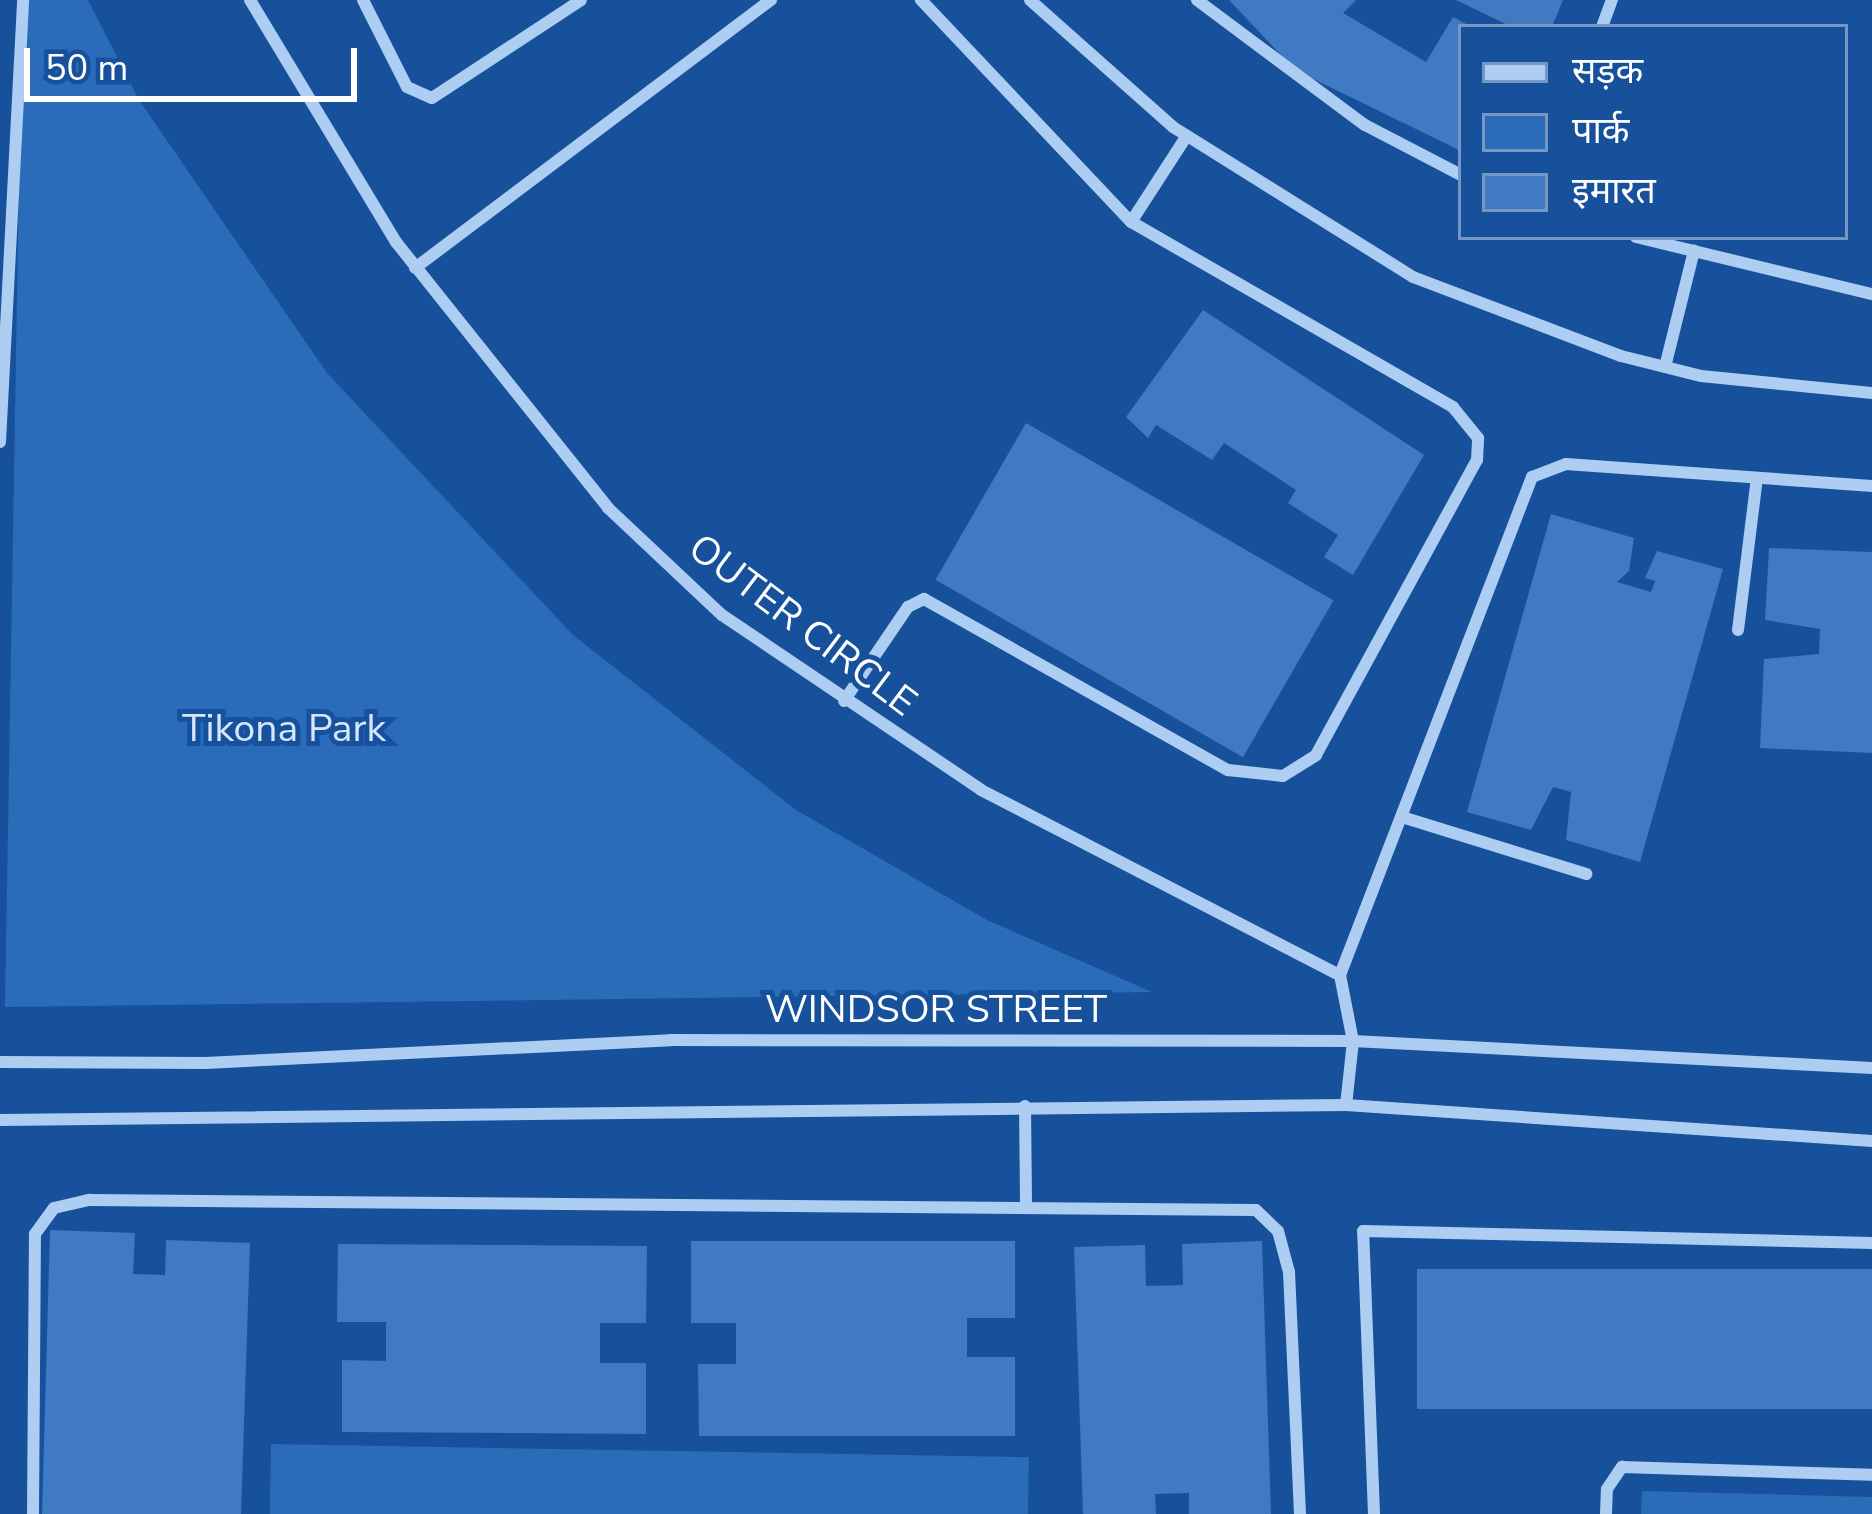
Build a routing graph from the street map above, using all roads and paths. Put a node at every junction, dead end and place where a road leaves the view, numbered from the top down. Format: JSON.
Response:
{"nodes":[{"id":1,"x":23,"y":0,"type":"edge"},
{"id":2,"x":250,"y":0,"type":"edge"},
{"id":3,"x":363,"y":0,"type":"edge"},
{"id":4,"x":581,"y":0,"type":"edge"},
{"id":5,"x":771,"y":0,"type":"edge"},
{"id":6,"x":921,"y":0,"type":"edge"},
{"id":7,"x":1030,"y":0,"type":"edge"},
{"id":8,"x":1197,"y":0,"type":"edge"},
{"id":9,"x":1186,"y":136,"type":"junction"},
{"id":10,"x":1458,"y":173,"type":"edge"},
{"id":11,"x":1131,"y":222,"type":"junction"},
{"id":12,"x":1648,"y":240,"type":"edge"},
{"id":13,"x":1694,"y":251,"type":"junction"},
{"id":14,"x":415,"y":268,"type":"junction"},
{"id":15,"x":1872,"y":294,"type":"edge"},
{"id":16,"x":3,"y":342,"type":"edge"},
{"id":17,"x":1665,"y":367,"type":"junction"},
{"id":18,"x":1872,"y":393,"type":"edge"},
{"id":19,"x":0,"y":442,"type":"edge"},
{"id":20,"x":1757,"y":478,"type":"junction"},
{"id":21,"x":1872,"y":486,"type":"edge"},
{"id":22,"x":1738,"y":631,"type":"dead end"},
{"id":23,"x":844,"y":701,"type":"junction"},
{"id":24,"x":1402,"y":817,"type":"junction"},
{"id":25,"x":1586,"y":874,"type":"dead end"},
{"id":26,"x":1340,"y":976,"type":"junction"},
{"id":27,"x":1353,"y":1041,"type":"junction"},
{"id":28,"x":0,"y":1062,"type":"edge"},
{"id":29,"x":1872,"y":1068,"type":"edge"},
{"id":30,"x":1346,"y":1105,"type":"junction"},
{"id":31,"x":1025,"y":1106,"type":"junction"},
{"id":32,"x":0,"y":1120,"type":"edge"},
{"id":33,"x":1872,"y":1142,"type":"edge"},
{"id":34,"x":1026,"y":1208,"type":"junction"},
{"id":35,"x":1872,"y":1243,"type":"edge"},
{"id":36,"x":1872,"y":1475,"type":"edge"},
{"id":37,"x":33,"y":1514,"type":"edge"},
{"id":38,"x":1300,"y":1514,"type":"edge"},
{"id":39,"x":1374,"y":1514,"type":"edge"},
{"id":40,"x":1606,"y":1514,"type":"edge"}],
"edges":[{"from":1,"to":16,"type":"street"},
{"from":2,"to":14,"type":"street","name":"OUTER CIRCLE"},
{"from":3,"to":4,"type":"street"},
{"from":5,"to":14,"type":"street"},
{"from":6,"to":11,"type":"street"},
{"from":7,"to":9,"type":"street"},
{"from":8,"to":10,"type":"street"},
{"from":9,"to":11,"type":"street"},
{"from":9,"to":17,"type":"street"},
{"from":11,"to":23,"type":"street"},
{"from":12,"to":13,"type":"street"},
{"from":13,"to":15,"type":"street"},
{"from":13,"to":17,"type":"street"},
{"from":14,"to":23,"type":"street","name":"OUTER CIRCLE"},
{"from":16,"to":19,"type":"street"},
{"from":17,"to":18,"type":"street"},
{"from":20,"to":21,"type":"street"},
{"from":20,"to":22,"type":"street"},
{"from":20,"to":24,"type":"street"},
{"from":23,"to":26,"type":"street","name":"OUTER CIRCLE"},
{"from":24,"to":25,"type":"street"},
{"from":24,"to":26,"type":"street"},
{"from":26,"to":27,"type":"street"},
{"from":27,"to":28,"type":"street","name":"WINDSOR STREET"},
{"from":27,"to":29,"type":"street","name":"WINDSOR STREET"},
{"from":27,"to":30,"type":"street"},
{"from":30,"to":31,"type":"street"},
{"from":30,"to":33,"type":"street"},
{"from":31,"to":32,"type":"street"},
{"from":31,"to":34,"type":"street"},
{"from":34,"to":37,"type":"street"},
{"from":34,"to":38,"type":"street"},
{"from":35,"to":39,"type":"street"},
{"from":36,"to":40,"type":"street"}]}
